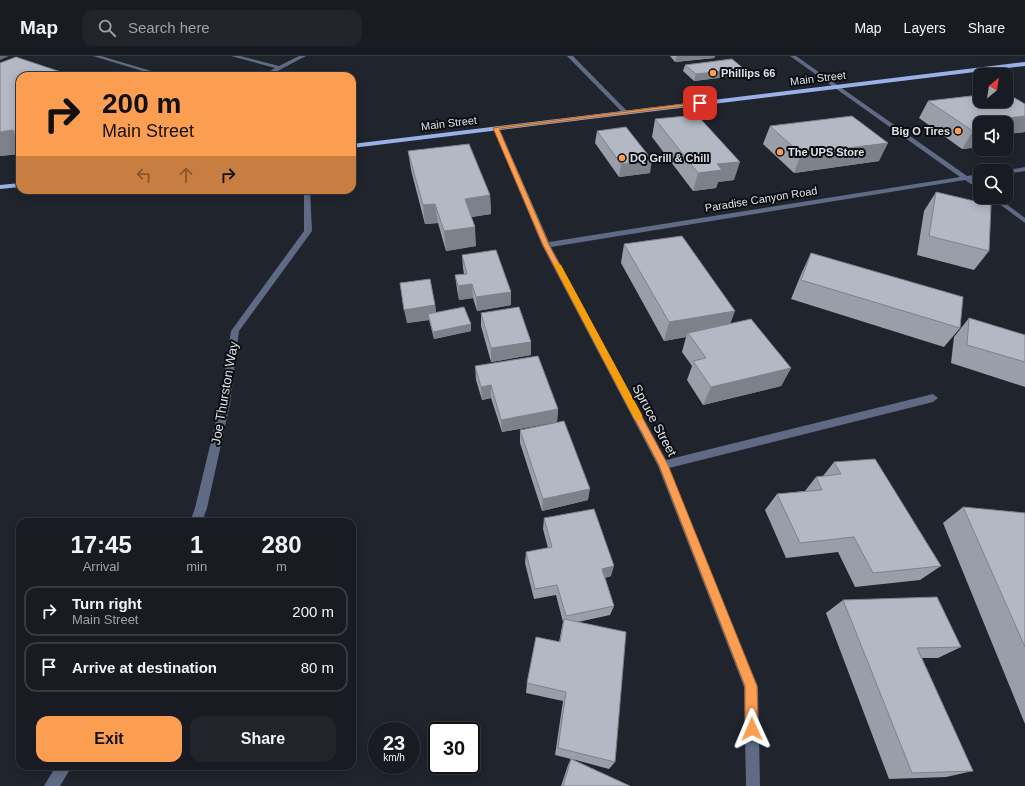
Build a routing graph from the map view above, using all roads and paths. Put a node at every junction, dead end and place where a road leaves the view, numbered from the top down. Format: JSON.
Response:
{"nodes":[{"id":1,"x":6,"y":56,"type":"edge"},
{"id":2,"x":96,"y":56,"type":"edge"},
{"id":3,"x":234,"y":56,"type":"edge"},
{"id":4,"x":303,"y":56,"type":"edge"},
{"id":5,"x":570,"y":56,"type":"edge"},
{"id":6,"x":793,"y":56,"type":"edge"},
{"id":7,"x":0,"y":58,"type":"edge"},
{"id":8,"x":1025,"y":64,"type":"edge"},
{"id":9,"x":279,"y":68,"type":"junction"},
{"id":10,"x":151,"y":72,"type":"edge"},
{"id":11,"x":272,"y":72,"type":"edge"},
{"id":12,"x":835,"y":87,"type":"junction"},
{"id":13,"x":625,"y":112,"type":"junction"},
{"id":14,"x":496,"y":128,"type":"junction"},
{"id":15,"x":356,"y":146,"type":"edge"},
{"id":16,"x":1025,"y":169,"type":"edge"},
{"id":17,"x":1013,"y":171,"type":"edge"},
{"id":18,"x":973,"y":177,"type":"edge"},
{"id":19,"x":967,"y":178,"type":"junction"},
{"id":20,"x":973,"y":183,"type":"edge"},
{"id":21,"x":16,"y":185,"type":"edge"},
{"id":22,"x":0,"y":187,"type":"edge"},
{"id":23,"x":307,"y":194,"type":"edge"},
{"id":24,"x":1002,"y":204,"type":"edge"},
{"id":25,"x":1025,"y":221,"type":"edge"},
{"id":26,"x":546,"y":245,"type":"junction"},
{"id":27,"x":933,"y":398,"type":"dead end"},
{"id":28,"x":663,"y":465,"type":"junction"},
{"id":29,"x":197,"y":518,"type":"edge"},
{"id":30,"x":63,"y":770,"type":"edge"},
{"id":31,"x":51,"y":786,"type":"edge"},
{"id":32,"x":753,"y":786,"type":"edge"}],
"edges":[{"from":1,"to":7,"type":"street"},
{"from":2,"to":10,"type":"street"},
{"from":3,"to":9,"type":"street"},
{"from":4,"to":9,"type":"street"},
{"from":5,"to":13,"type":"street"},
{"from":6,"to":12,"type":"street"},
{"from":8,"to":12,"type":"main road","name":"Main Street"},
{"from":9,"to":11,"type":"street"},
{"from":12,"to":13,"type":"main road","name":"Main Street"},
{"from":12,"to":19,"type":"street"},
{"from":13,"to":14,"type":"main road","name":"Main Street"},
{"from":14,"to":15,"type":"main road","name":"Main Street"},
{"from":14,"to":26,"type":"street","name":"Spruce Street"},
{"from":16,"to":17,"type":"street"},
{"from":18,"to":19,"type":"street","name":"Paradise Canyon Road"},
{"from":19,"to":20,"type":"street"},
{"from":19,"to":26,"type":"street","name":"Paradise Canyon Road"},
{"from":21,"to":22,"type":"main road"},
{"from":23,"to":29,"type":"street","name":"Joe Thurston Way"},
{"from":24,"to":25,"type":"street"},
{"from":26,"to":28,"type":"street","name":"Spruce Street"},
{"from":27,"to":28,"type":"street"},
{"from":28,"to":32,"type":"street","name":"Spruce Street"},
{"from":30,"to":31,"type":"street"}]}
